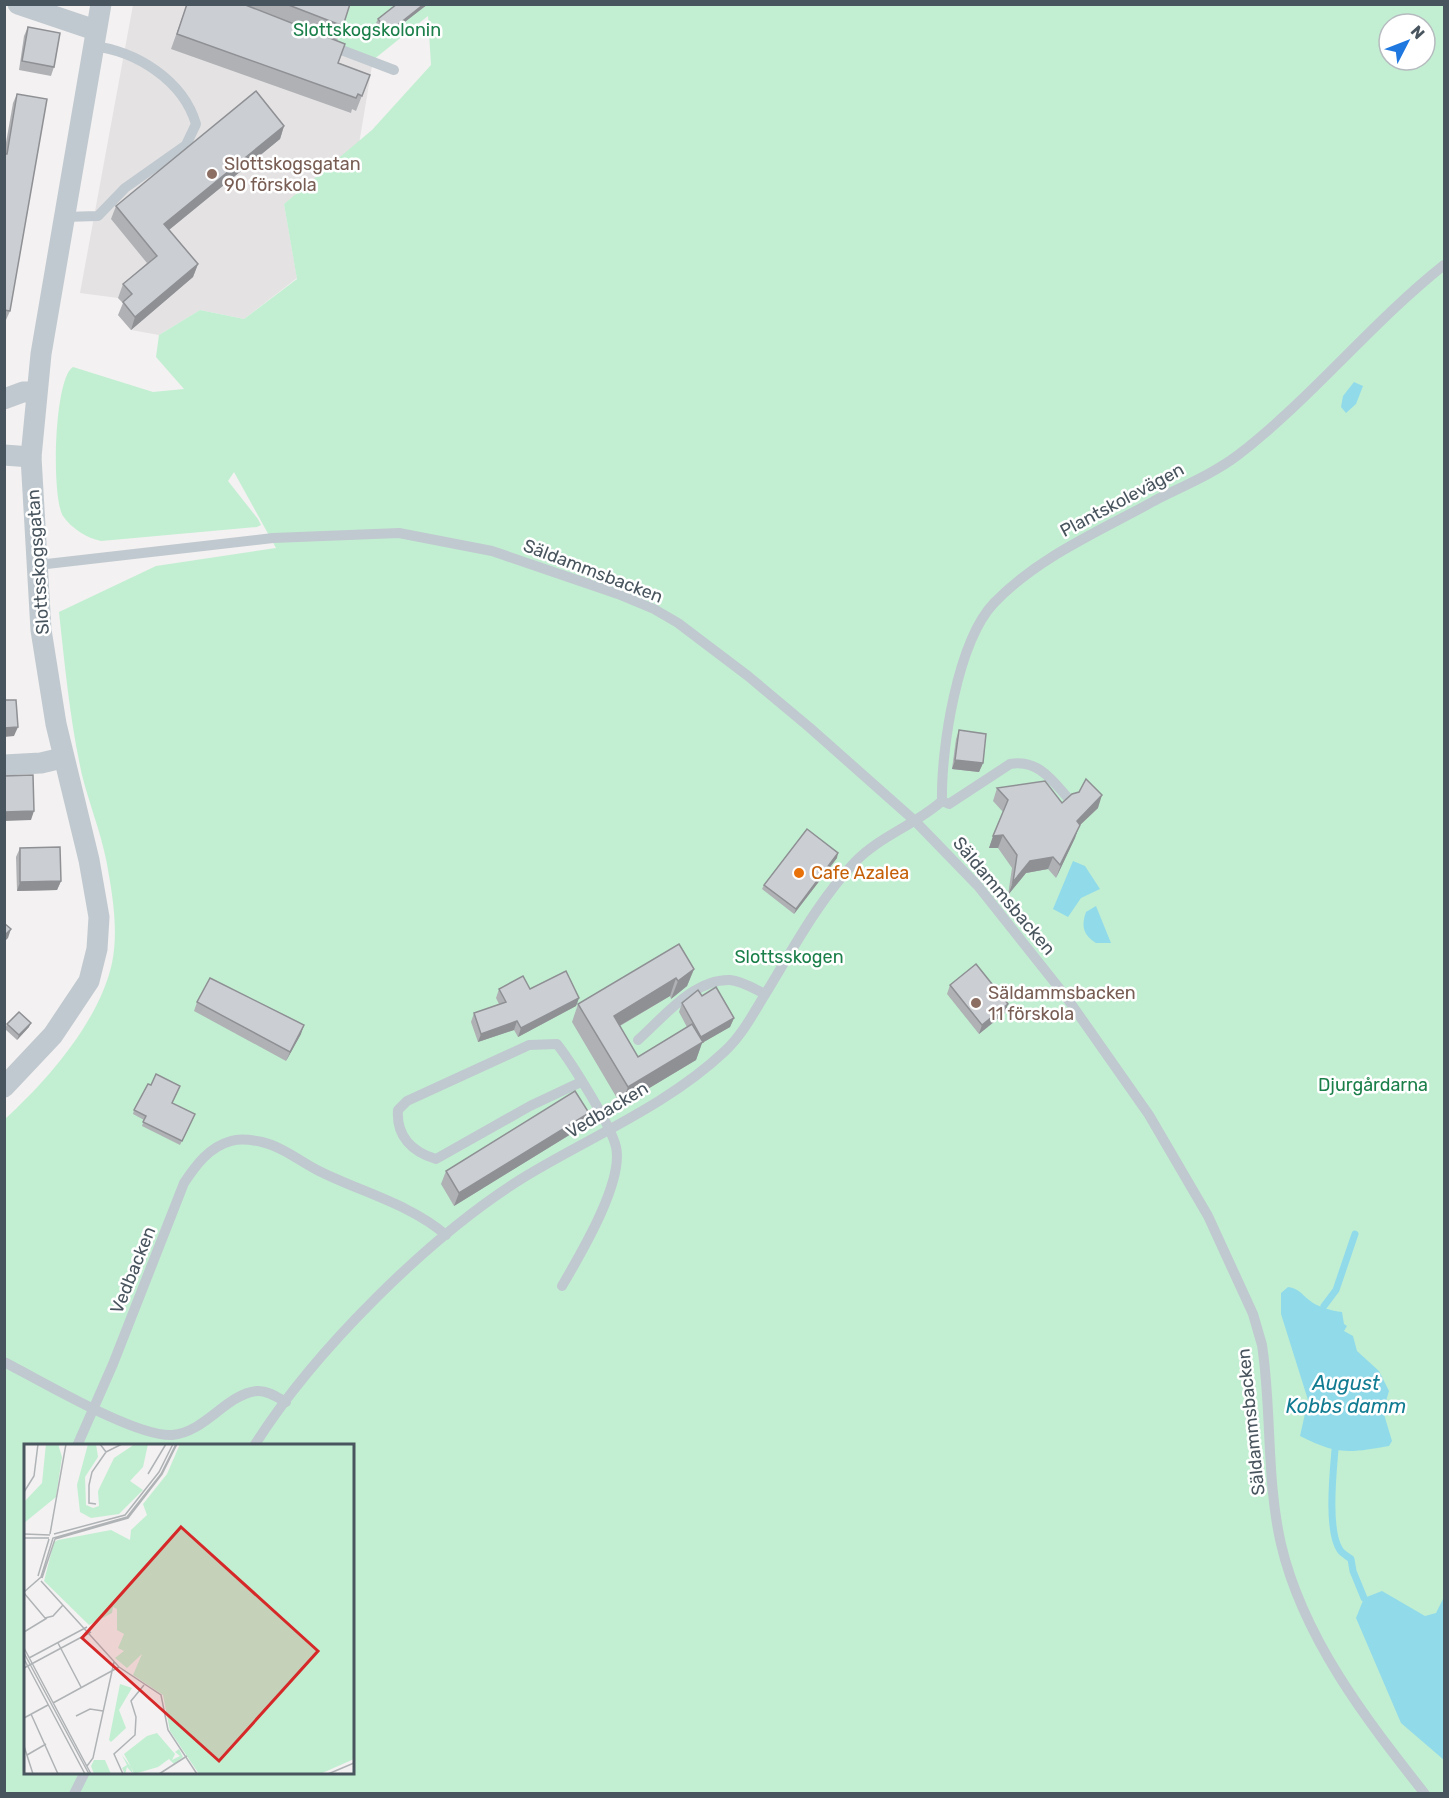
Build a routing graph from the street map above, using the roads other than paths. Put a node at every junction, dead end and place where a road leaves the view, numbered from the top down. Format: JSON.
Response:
{"nodes":[{"id":1,"x":18,"y":4,"type":"edge"},
{"id":2,"x":100,"y":4,"type":"edge"},
{"id":3,"x":94,"y":38,"type":"junction"},
{"id":4,"x":316,"y":41,"type":"edge"},
{"id":5,"x":394,"y":70,"type":"dead end"},
{"id":6,"x":64,"y":217,"type":"junction"},
{"id":7,"x":1444,"y":265,"type":"edge"},
{"id":8,"x":36,"y":392,"type":"junction"},
{"id":9,"x":4,"y":399,"type":"edge"},
{"id":10,"x":4,"y":455,"type":"edge"},
{"id":11,"x":31,"y":457,"type":"junction"},
{"id":12,"x":38,"y":565,"type":"junction"},
{"id":13,"x":63,"y":758,"type":"junction"},
{"id":14,"x":4,"y":765,"type":"edge"},
{"id":15,"x":1070,"y":799,"type":"edge"},
{"id":16,"x":942,"y":801,"type":"junction"},
{"id":17,"x":915,"y":821,"type":"junction"},
{"id":18,"x":765,"y":994,"type":"junction"},
{"id":19,"x":638,"y":1040,"type":"dead end"},
{"id":20,"x":581,"y":1082,"type":"junction"},
{"id":21,"x":4,"y":1088,"type":"edge"},
{"id":22,"x":608,"y":1131,"type":"junction"},
{"id":23,"x":446,"y":1235,"type":"junction"},
{"id":24,"x":562,"y":1286,"type":"dead end"},
{"id":25,"x":4,"y":1362,"type":"edge"},
{"id":26,"x":286,"y":1402,"type":"junction"},
{"id":27,"x":94,"y":1407,"type":"junction"},
{"id":28,"x":78,"y":1444,"type":"edge"},
{"id":29,"x":255,"y":1444,"type":"edge"},
{"id":30,"x":85,"y":1774,"type":"edge"},
{"id":31,"x":75,"y":1794,"type":"edge"},
{"id":32,"x":1425,"y":1794,"type":"edge"}],
"edges":[{"from":1,"to":3,"type":"street"},
{"from":2,"to":3,"type":"street","name":"Slottsskogsgatan"},
{"from":3,"to":6,"type":"street","name":"Slottsskogsgatan"},
{"from":3,"to":6,"type":"lane"},
{"from":4,"to":5,"type":"lane"},
{"from":6,"to":8,"type":"street","name":"Slottsskogsgatan"},
{"from":7,"to":16,"type":"lane","name":"Plantskolevägen"},
{"from":8,"to":9,"type":"street"},
{"from":8,"to":11,"type":"street","name":"Slottsskogsgatan"},
{"from":10,"to":11,"type":"street"},
{"from":11,"to":12,"type":"street","name":"Slottsskogsgatan"},
{"from":12,"to":13,"type":"street","name":"Slottsskogsgatan"},
{"from":12,"to":17,"type":"lane","name":"Säldammsbacken"},
{"from":13,"to":14,"type":"street"},
{"from":13,"to":21,"type":"street","name":"Slottsskogsgatan"},
{"from":15,"to":16,"type":"lane"},
{"from":16,"to":17,"type":"lane"},
{"from":17,"to":18,"type":"lane","name":"Vedbacken"},
{"from":17,"to":32,"type":"lane","name":"Säldammsbacken"},
{"from":18,"to":19,"type":"lane"},
{"from":18,"to":22,"type":"lane","name":"Vedbacken"},
{"from":20,"to":20,"type":"lane"},
{"from":20,"to":22,"type":"lane"},
{"from":22,"to":23,"type":"lane","name":"Vedbacken"},
{"from":22,"to":24,"type":"lane"},
{"from":23,"to":26,"type":"lane","name":"Vedbacken"},
{"from":23,"to":27,"type":"lane","name":"Vedbacken"},
{"from":25,"to":27,"type":"lane"},
{"from":26,"to":27,"type":"lane"},
{"from":26,"to":29,"type":"lane","name":"Vedbacken"},
{"from":27,"to":28,"type":"lane","name":"Vedbacken"},
{"from":30,"to":31,"type":"lane"}]}
